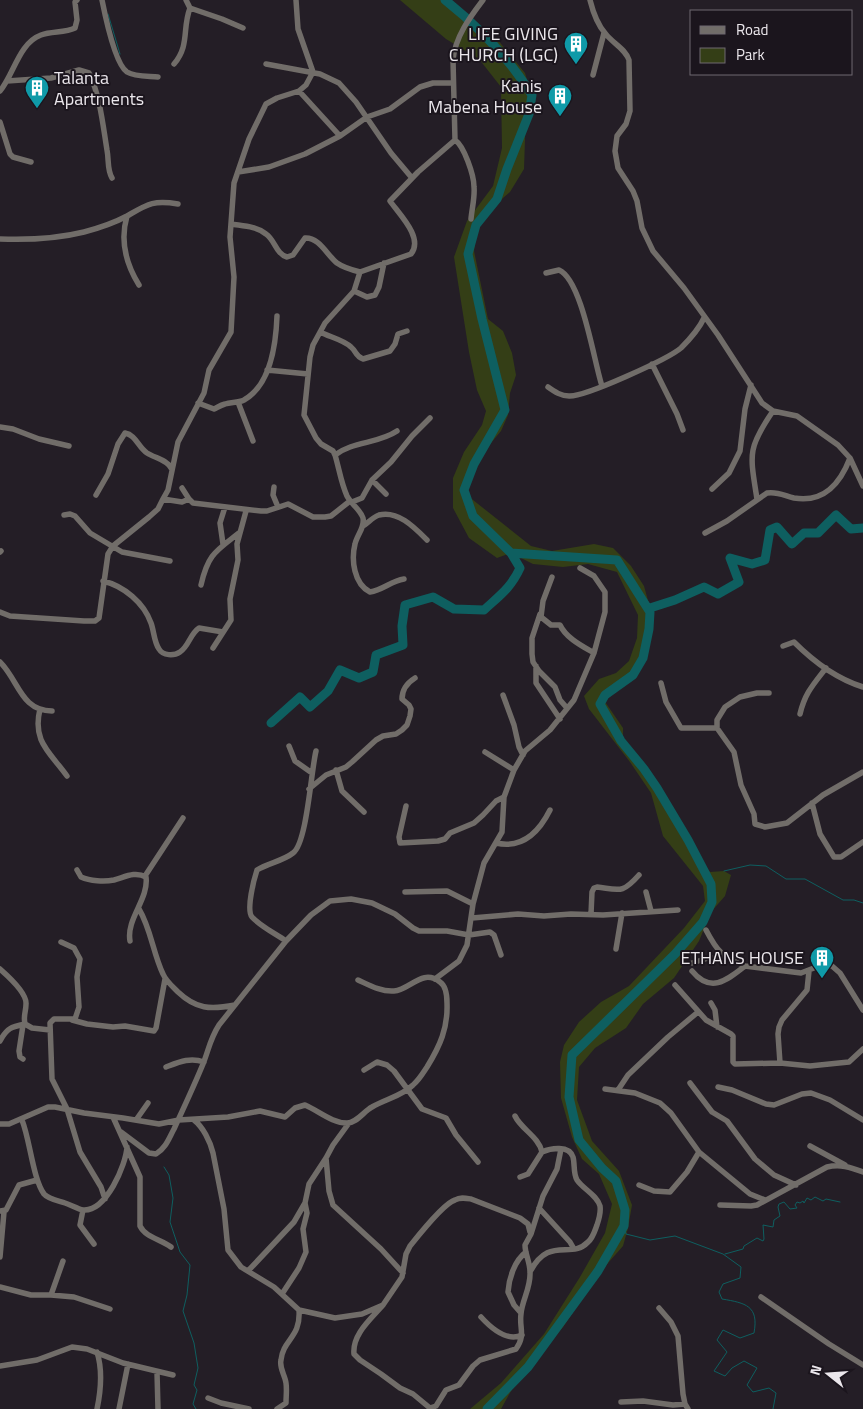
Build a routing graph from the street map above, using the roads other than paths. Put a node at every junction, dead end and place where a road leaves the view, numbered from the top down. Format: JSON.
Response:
{"nodes":[{"id":1,"x":77,"y":0,"type":"edge"},
{"id":2,"x":102,"y":0,"type":"edge"},
{"id":3,"x":186,"y":0,"type":"edge"},
{"id":4,"x":296,"y":0,"type":"edge"},
{"id":5,"x":483,"y":0,"type":"edge"},
{"id":6,"x":590,"y":0,"type":"edge"},
{"id":7,"x":190,"y":8,"type":"junction"},
{"id":8,"x":243,"y":28,"type":"dead end"},
{"id":9,"x":604,"y":33,"type":"junction"},
{"id":10,"x":174,"y":64,"type":"dead end"},
{"id":11,"x":266,"y":64,"type":"dead end"},
{"id":12,"x":313,"y":72,"type":"junction"},
{"id":13,"x":593,"y":75,"type":"dead end"},
{"id":14,"x":158,"y":77,"type":"dead end"},
{"id":15,"x":7,"y":81,"type":"junction"},
{"id":16,"x":454,"y":83,"type":"junction"},
{"id":17,"x":0,"y":90,"type":"edge"},
{"id":18,"x":299,"y":91,"type":"junction"},
{"id":19,"x":367,"y":118,"type":"junction"},
{"id":20,"x":0,"y":122,"type":"edge"},
{"id":21,"x":340,"y":136,"type":"junction"},
{"id":22,"x":455,"y":140,"type":"junction"},
{"id":23,"x":31,"y":162,"type":"dead end"},
{"id":24,"x":238,"y":172,"type":"junction"},
{"id":25,"x":112,"y":178,"type":"dead end"},
{"id":26,"x":412,"y":178,"type":"junction"},
{"id":27,"x":178,"y":204,"type":"dead end"},
{"id":28,"x":127,"y":216,"type":"junction"},
{"id":29,"x":471,"y":219,"type":"dead end"},
{"id":30,"x":232,"y":224,"type":"junction"},
{"id":31,"x":0,"y":240,"type":"edge"},
{"id":32,"x":384,"y":264,"type":"junction"},
{"id":33,"x":360,"y":272,"type":"junction"},
{"id":34,"x":546,"y":273,"type":"dead end"},
{"id":35,"x":139,"y":285,"type":"dead end"},
{"id":36,"x":354,"y":291,"type":"junction"},
{"id":37,"x":277,"y":316,"type":"dead end"},
{"id":38,"x":704,"y":318,"type":"junction"},
{"id":39,"x":407,"y":331,"type":"dead end"},
{"id":40,"x":320,"y":332,"type":"junction"},
{"id":41,"x":652,"y":364,"type":"junction"},
{"id":42,"x":267,"y":370,"type":"junction"},
{"id":43,"x":308,"y":374,"type":"junction"},
{"id":44,"x":751,"y":385,"type":"junction"},
{"id":45,"x":602,"y":386,"type":"junction"},
{"id":46,"x":548,"y":387,"type":"dead end"},
{"id":47,"x":238,"y":402,"type":"junction"},
{"id":48,"x":198,"y":403,"type":"junction"},
{"id":49,"x":773,"y":411,"type":"junction"},
{"id":50,"x":430,"y":418,"type":"dead end"},
{"id":51,"x":0,"y":427,"type":"edge"},
{"id":52,"x":683,"y":430,"type":"dead end"},
{"id":53,"x":397,"y":431,"type":"dead end"},
{"id":54,"x":253,"y":441,"type":"dead end"},
{"id":55,"x":69,"y":446,"type":"dead end"},
{"id":56,"x":335,"y":455,"type":"junction"},
{"id":57,"x":850,"y":458,"type":"junction"},
{"id":58,"x":171,"y":468,"type":"junction"},
{"id":59,"x":372,"y":480,"type":"junction"},
{"id":60,"x":863,"y":486,"type":"edge"},
{"id":61,"x":274,"y":487,"type":"dead end"},
{"id":62,"x":182,"y":488,"type":"dead end"},
{"id":63,"x":712,"y":489,"type":"dead end"},
{"id":64,"x":386,"y":494,"type":"dead end"},
{"id":65,"x":96,"y":495,"type":"dead end"},
{"id":66,"x":757,"y":498,"type":"junction"},
{"id":67,"x":163,"y":499,"type":"junction"},
{"id":68,"x":189,"y":499,"type":"junction"},
{"id":69,"x":351,"y":501,"type":"junction"},
{"id":70,"x":278,"y":507,"type":"junction"},
{"id":71,"x":225,"y":508,"type":"junction"},
{"id":72,"x":246,"y":510,"type":"junction"},
{"id":73,"x":64,"y":515,"type":"dead end"},
{"id":74,"x":363,"y":526,"type":"junction"},
{"id":75,"x":240,"y":532,"type":"junction"},
{"id":76,"x":705,"y":533,"type":"dead end"},
{"id":77,"x":427,"y":540,"type":"dead end"},
{"id":78,"x":223,"y":544,"type":"junction"},
{"id":79,"x":113,"y":546,"type":"junction"},
{"id":80,"x":170,"y":561,"type":"dead end"},
{"id":81,"x":580,"y":568,"type":"dead end"},
{"id":82,"x":552,"y":578,"type":"dead end"},
{"id":83,"x":404,"y":579,"type":"dead end"},
{"id":84,"x":104,"y":581,"type":"junction"},
{"id":85,"x":201,"y":585,"type":"dead end"},
{"id":86,"x":0,"y":612,"type":"edge"},
{"id":87,"x":540,"y":614,"type":"junction"},
{"id":88,"x":222,"y":632,"type":"junction"},
{"id":89,"x":783,"y":646,"type":"dead end"},
{"id":90,"x":213,"y":648,"type":"dead end"},
{"id":91,"x":594,"y":654,"type":"junction"},
{"id":92,"x":0,"y":662,"type":"edge"},
{"id":93,"x":536,"y":666,"type":"junction"},
{"id":94,"x":826,"y":668,"type":"junction"},
{"id":95,"x":415,"y":678,"type":"dead end"},
{"id":96,"x":661,"y":683,"type":"dead end"},
{"id":97,"x":863,"y":688,"type":"edge"},
{"id":98,"x":769,"y":693,"type":"dead end"},
{"id":99,"x":503,"y":695,"type":"dead end"},
{"id":100,"x":567,"y":708,"type":"junction"},
{"id":101,"x":40,"y":709,"type":"junction"},
{"id":102,"x":52,"y":711,"type":"dead end"},
{"id":103,"x":800,"y":714,"type":"dead end"},
{"id":104,"x":560,"y":719,"type":"junction"},
{"id":105,"x":717,"y":728,"type":"junction"},
{"id":106,"x":289,"y":746,"type":"dead end"},
{"id":107,"x":316,"y":751,"type":"dead end"},
{"id":108,"x":485,"y":752,"type":"dead end"},
{"id":109,"x":522,"y":755,"type":"junction"},
{"id":110,"x":336,"y":770,"type":"junction"},
{"id":111,"x":514,"y":770,"type":"junction"},
{"id":112,"x":863,"y":772,"type":"edge"},
{"id":113,"x":312,"y":773,"type":"junction"},
{"id":114,"x":67,"y":776,"type":"dead end"},
{"id":115,"x":310,"y":789,"type":"junction"},
{"id":116,"x":504,"y":797,"type":"junction"},
{"id":117,"x":812,"y":803,"type":"junction"},
{"id":118,"x":406,"y":806,"type":"dead end"},
{"id":119,"x":550,"y":810,"type":"dead end"},
{"id":120,"x":364,"y":812,"type":"dead end"},
{"id":121,"x":183,"y":818,"type":"dead end"},
{"id":122,"x":863,"y":842,"type":"edge"},
{"id":123,"x":496,"y":843,"type":"junction"},
{"id":124,"x":77,"y":870,"type":"dead end"},
{"id":125,"x":639,"y":875,"type":"dead end"},
{"id":126,"x":145,"y":876,"type":"junction"},
{"id":127,"x":405,"y":892,"type":"dead end"},
{"id":128,"x":646,"y":892,"type":"dead end"},
{"id":129,"x":473,"y":904,"type":"junction"},
{"id":130,"x":139,"y":909,"type":"junction"},
{"id":131,"x":678,"y":910,"type":"dead end"},
{"id":132,"x":651,"y":911,"type":"junction"},
{"id":133,"x":591,"y":914,"type":"junction"},
{"id":134,"x":622,"y":914,"type":"junction"},
{"id":135,"x":472,"y":918,"type":"junction"},
{"id":136,"x":706,"y":930,"type":"dead end"},
{"id":137,"x":469,"y":935,"type":"junction"},
{"id":138,"x":130,"y":941,"type":"dead end"},
{"id":139,"x":286,"y":941,"type":"junction"},
{"id":140,"x":60,"y":942,"type":"dead end"},
{"id":141,"x":616,"y":950,"type":"dead end"},
{"id":142,"x":501,"y":954,"type":"dead end"},
{"id":143,"x":726,"y":958,"type":"junction"},
{"id":144,"x":692,"y":963,"type":"dead end"},
{"id":145,"x":745,"y":966,"type":"junction"},
{"id":146,"x":0,"y":969,"type":"edge"},
{"id":147,"x":692,"y":971,"type":"dead end"},
{"id":148,"x":809,"y":971,"type":"junction"},
{"id":149,"x":165,"y":979,"type":"junction"},
{"id":150,"x":435,"y":979,"type":"junction"},
{"id":151,"x":358,"y":980,"type":"dead end"},
{"id":152,"x":675,"y":985,"type":"dead end"},
{"id":153,"x":711,"y":1003,"type":"dead end"},
{"id":154,"x":235,"y":1005,"type":"junction"},
{"id":155,"x":863,"y":1010,"type":"edge"},
{"id":156,"x":698,"y":1012,"type":"junction"},
{"id":157,"x":72,"y":1020,"type":"junction"},
{"id":158,"x":24,"y":1024,"type":"junction"},
{"id":159,"x":717,"y":1026,"type":"junction"},
{"id":160,"x":50,"y":1030,"type":"junction"},
{"id":161,"x":0,"y":1040,"type":"edge"},
{"id":162,"x":863,"y":1049,"type":"edge"},
{"id":163,"x":24,"y":1059,"type":"dead end"},
{"id":164,"x":204,"y":1062,"type":"junction"},
{"id":165,"x":780,"y":1063,"type":"junction"},
{"id":166,"x":166,"y":1067,"type":"dead end"},
{"id":167,"x":364,"y":1070,"type":"dead end"},
{"id":168,"x":690,"y":1083,"type":"dead end"},
{"id":169,"x":718,"y":1087,"type":"dead end"},
{"id":170,"x":605,"y":1089,"type":"dead end"},
{"id":171,"x":407,"y":1090,"type":"junction"},
{"id":172,"x":618,"y":1090,"type":"junction"},
{"id":173,"x":148,"y":1102,"type":"dead end"},
{"id":174,"x":67,"y":1109,"type":"junction"},
{"id":175,"x":515,"y":1116,"type":"dead end"},
{"id":176,"x":113,"y":1117,"type":"junction"},
{"id":177,"x":22,"y":1120,"type":"junction"},
{"id":178,"x":136,"y":1120,"type":"junction"},
{"id":179,"x":179,"y":1120,"type":"junction"},
{"id":180,"x":194,"y":1120,"type":"junction"},
{"id":181,"x":863,"y":1120,"type":"edge"},
{"id":182,"x":349,"y":1123,"type":"junction"},
{"id":183,"x":0,"y":1124,"type":"edge"},
{"id":184,"x":121,"y":1132,"type":"junction"},
{"id":185,"x":810,"y":1146,"type":"dead end"},
{"id":186,"x":128,"y":1148,"type":"junction"},
{"id":187,"x":561,"y":1149,"type":"junction"},
{"id":188,"x":542,"y":1152,"type":"junction"},
{"id":189,"x":699,"y":1152,"type":"junction"},
{"id":190,"x":326,"y":1158,"type":"junction"},
{"id":191,"x":478,"y":1162,"type":"dead end"},
{"id":192,"x":847,"y":1166,"type":"junction"},
{"id":193,"x":863,"y":1172,"type":"edge"},
{"id":194,"x":520,"y":1177,"type":"dead end"},
{"id":195,"x":37,"y":1180,"type":"junction"},
{"id":196,"x":639,"y":1185,"type":"dead end"},
{"id":197,"x":796,"y":1185,"type":"junction"},
{"id":198,"x":105,"y":1199,"type":"junction"},
{"id":199,"x":765,"y":1200,"type":"junction"},
{"id":200,"x":305,"y":1203,"type":"junction"},
{"id":201,"x":720,"y":1205,"type":"dead end"},
{"id":202,"x":539,"y":1208,"type":"junction"},
{"id":203,"x":83,"y":1210,"type":"junction"},
{"id":204,"x":2,"y":1212,"type":"edge"},
{"id":205,"x":531,"y":1234,"type":"junction"},
{"id":206,"x":94,"y":1244,"type":"dead end"},
{"id":207,"x":171,"y":1247,"type":"dead end"},
{"id":208,"x":574,"y":1249,"type":"junction"},
{"id":209,"x":526,"y":1252,"type":"junction"},
{"id":210,"x":0,"y":1257,"type":"edge"},
{"id":211,"x":62,"y":1261,"type":"dead end"},
{"id":212,"x":248,"y":1271,"type":"junction"},
{"id":213,"x":530,"y":1272,"type":"junction"},
{"id":214,"x":403,"y":1273,"type":"junction"},
{"id":215,"x":0,"y":1287,"type":"edge"},
{"id":216,"x":282,"y":1294,"type":"junction"},
{"id":217,"x":51,"y":1295,"type":"junction"},
{"id":218,"x":760,"y":1297,"type":"dead end"},
{"id":219,"x":384,"y":1305,"type":"junction"},
{"id":220,"x":659,"y":1308,"type":"dead end"},
{"id":221,"x":110,"y":1309,"type":"dead end"},
{"id":222,"x":299,"y":1310,"type":"junction"},
{"id":223,"x":521,"y":1312,"type":"junction"},
{"id":224,"x":481,"y":1317,"type":"dead end"},
{"id":225,"x":522,"y":1335,"type":"junction"},
{"id":226,"x":97,"y":1352,"type":"junction"},
{"id":227,"x":128,"y":1364,"type":"junction"},
{"id":228,"x":863,"y":1365,"type":"edge"},
{"id":229,"x":0,"y":1366,"type":"edge"},
{"id":230,"x":157,"y":1372,"type":"junction"},
{"id":231,"x":173,"y":1375,"type":"dead end"},
{"id":232,"x":208,"y":1398,"type":"dead end"},
{"id":233,"x":621,"y":1402,"type":"dead end"},
{"id":234,"x":286,"y":1406,"type":"edge"},
{"id":235,"x":686,"y":1406,"type":"edge"},
{"id":236,"x":97,"y":1409,"type":"edge"},
{"id":237,"x":120,"y":1409,"type":"edge"},
{"id":238,"x":158,"y":1409,"type":"edge"},
{"id":239,"x":249,"y":1409,"type":"edge"},
{"id":240,"x":276,"y":1409,"type":"edge"}],
"edges":[{"from":1,"to":15,"type":"street"},
{"from":2,"to":14,"type":"street"},
{"from":3,"to":7,"type":"street"},
{"from":4,"to":12,"type":"street"},
{"from":5,"to":16,"type":"street"},
{"from":6,"to":9,"type":"street"},
{"from":7,"to":8,"type":"street"},
{"from":7,"to":10,"type":"street"},
{"from":9,"to":13,"type":"street"},
{"from":9,"to":38,"type":"street"},
{"from":11,"to":12,"type":"street"},
{"from":12,"to":18,"type":"street"},
{"from":12,"to":19,"type":"street"},
{"from":15,"to":17,"type":"street"},
{"from":15,"to":25,"type":"street"},
{"from":16,"to":19,"type":"street"},
{"from":16,"to":22,"type":"street"},
{"from":18,"to":21,"type":"street"},
{"from":18,"to":24,"type":"street"},
{"from":19,"to":21,"type":"street"},
{"from":19,"to":26,"type":"street"},
{"from":20,"to":23,"type":"street"},
{"from":21,"to":24,"type":"street"},
{"from":22,"to":26,"type":"street"},
{"from":22,"to":29,"type":"street"},
{"from":24,"to":30,"type":"street"},
{"from":26,"to":32,"type":"street"},
{"from":27,"to":28,"type":"street"},
{"from":28,"to":31,"type":"street"},
{"from":28,"to":35,"type":"street"},
{"from":30,"to":33,"type":"street"},
{"from":30,"to":48,"type":"street"},
{"from":32,"to":33,"type":"street"},
{"from":32,"to":36,"type":"street"},
{"from":33,"to":36,"type":"street"},
{"from":34,"to":45,"type":"street"},
{"from":36,"to":40,"type":"street"},
{"from":37,"to":42,"type":"street"},
{"from":38,"to":41,"type":"street"},
{"from":38,"to":44,"type":"street"},
{"from":39,"to":40,"type":"street"},
{"from":40,"to":43,"type":"street"},
{"from":41,"to":45,"type":"street"},
{"from":41,"to":52,"type":"street"},
{"from":42,"to":43,"type":"street"},
{"from":42,"to":47,"type":"street"},
{"from":43,"to":56,"type":"street"},
{"from":44,"to":49,"type":"street"},
{"from":44,"to":63,"type":"street"},
{"from":45,"to":46,"type":"street"},
{"from":47,"to":48,"type":"street"},
{"from":47,"to":54,"type":"street"},
{"from":48,"to":58,"type":"street"},
{"from":49,"to":57,"type":"street"},
{"from":49,"to":66,"type":"street"},
{"from":50,"to":59,"type":"street"},
{"from":51,"to":55,"type":"street"},
{"from":53,"to":56,"type":"street"},
{"from":56,"to":69,"type":"street"},
{"from":57,"to":60,"type":"street"},
{"from":57,"to":66,"type":"street"},
{"from":58,"to":65,"type":"street"},
{"from":58,"to":67,"type":"street"},
{"from":59,"to":64,"type":"street"},
{"from":59,"to":69,"type":"street"},
{"from":61,"to":70,"type":"street"},
{"from":62,"to":68,"type":"street"},
{"from":66,"to":76,"type":"street"},
{"from":67,"to":68,"type":"street"},
{"from":67,"to":79,"type":"street"},
{"from":68,"to":71,"type":"street"},
{"from":69,"to":70,"type":"street"},
{"from":69,"to":74,"type":"street"},
{"from":70,"to":72,"type":"street"},
{"from":71,"to":72,"type":"street"},
{"from":71,"to":78,"type":"street"},
{"from":72,"to":75,"type":"street"},
{"from":73,"to":79,"type":"street"},
{"from":74,"to":77,"type":"street"},
{"from":74,"to":83,"type":"street"},
{"from":75,"to":78,"type":"street"},
{"from":75,"to":88,"type":"street"},
{"from":78,"to":85,"type":"street"},
{"from":79,"to":80,"type":"street"},
{"from":79,"to":84,"type":"street"},
{"from":81,"to":91,"type":"street"},
{"from":82,"to":87,"type":"street"},
{"from":84,"to":86,"type":"street"},
{"from":84,"to":88,"type":"street"},
{"from":87,"to":91,"type":"street"},
{"from":87,"to":93,"type":"street"},
{"from":88,"to":90,"type":"street"},
{"from":89,"to":94,"type":"street"},
{"from":91,"to":100,"type":"street"},
{"from":92,"to":101,"type":"street"},
{"from":93,"to":100,"type":"street"},
{"from":93,"to":104,"type":"street"},
{"from":94,"to":97,"type":"street"},
{"from":94,"to":103,"type":"street"},
{"from":95,"to":110,"type":"street"},
{"from":96,"to":105,"type":"street"},
{"from":98,"to":105,"type":"street"},
{"from":99,"to":109,"type":"street"},
{"from":100,"to":104,"type":"street"},
{"from":101,"to":102,"type":"street"},
{"from":101,"to":114,"type":"street"},
{"from":104,"to":109,"type":"street"},
{"from":105,"to":117,"type":"street"},
{"from":106,"to":113,"type":"street"},
{"from":107,"to":113,"type":"street"},
{"from":108,"to":111,"type":"street"},
{"from":109,"to":111,"type":"street"},
{"from":110,"to":115,"type":"street"},
{"from":110,"to":120,"type":"street"},
{"from":111,"to":116,"type":"street"},
{"from":112,"to":117,"type":"street"},
{"from":113,"to":115,"type":"street"},
{"from":115,"to":139,"type":"street"},
{"from":116,"to":118,"type":"street"},
{"from":116,"to":123,"type":"street"},
{"from":117,"to":122,"type":"street"},
{"from":119,"to":123,"type":"street"},
{"from":121,"to":126,"type":"street"},
{"from":123,"to":129,"type":"street"},
{"from":124,"to":126,"type":"street"},
{"from":125,"to":133,"type":"street"},
{"from":126,"to":130,"type":"street"},
{"from":127,"to":129,"type":"street"},
{"from":128,"to":132,"type":"street"},
{"from":129,"to":135,"type":"street"},
{"from":130,"to":138,"type":"street"},
{"from":130,"to":149,"type":"street"},
{"from":131,"to":132,"type":"street"},
{"from":132,"to":134,"type":"street"},
{"from":133,"to":134,"type":"street"},
{"from":133,"to":135,"type":"street"},
{"from":134,"to":141,"type":"street"},
{"from":135,"to":137,"type":"street"},
{"from":136,"to":143,"type":"street"},
{"from":137,"to":139,"type":"street"},
{"from":137,"to":142,"type":"street"},
{"from":137,"to":150,"type":"street"},
{"from":139,"to":154,"type":"street"},
{"from":140,"to":157,"type":"street"},
{"from":143,"to":144,"type":"street"},
{"from":143,"to":145,"type":"street"},
{"from":145,"to":147,"type":"street"},
{"from":145,"to":148,"type":"street"},
{"from":146,"to":158,"type":"street"},
{"from":148,"to":155,"type":"street"},
{"from":148,"to":165,"type":"street"},
{"from":149,"to":154,"type":"street"},
{"from":149,"to":157,"type":"street"},
{"from":150,"to":151,"type":"street"},
{"from":150,"to":171,"type":"street"},
{"from":152,"to":156,"type":"street"},
{"from":153,"to":159,"type":"street"},
{"from":154,"to":164,"type":"street"},
{"from":156,"to":159,"type":"street"},
{"from":156,"to":172,"type":"street"},
{"from":157,"to":160,"type":"street"},
{"from":158,"to":160,"type":"street"},
{"from":158,"to":161,"type":"street"},
{"from":158,"to":163,"type":"street"},
{"from":159,"to":165,"type":"street"},
{"from":160,"to":174,"type":"street"},
{"from":162,"to":165,"type":"street"},
{"from":164,"to":166,"type":"street"},
{"from":164,"to":179,"type":"street"},
{"from":167,"to":171,"type":"street"},
{"from":168,"to":197,"type":"street"},
{"from":169,"to":181,"type":"street"},
{"from":170,"to":172,"type":"street"},
{"from":171,"to":182,"type":"street"},
{"from":171,"to":191,"type":"street"},
{"from":172,"to":189,"type":"street"},
{"from":173,"to":178,"type":"street"},
{"from":174,"to":176,"type":"street"},
{"from":174,"to":177,"type":"street"},
{"from":174,"to":198,"type":"street"},
{"from":175,"to":188,"type":"street"},
{"from":176,"to":178,"type":"street"},
{"from":176,"to":184,"type":"street"},
{"from":177,"to":183,"type":"street"},
{"from":177,"to":195,"type":"street"},
{"from":178,"to":179,"type":"street"},
{"from":179,"to":180,"type":"street"},
{"from":179,"to":184,"type":"street"},
{"from":180,"to":182,"type":"street"},
{"from":180,"to":212,"type":"street"},
{"from":182,"to":190,"type":"street"},
{"from":184,"to":186,"type":"street"},
{"from":185,"to":192,"type":"street"},
{"from":186,"to":198,"type":"street"},
{"from":186,"to":207,"type":"street"},
{"from":187,"to":188,"type":"street"},
{"from":187,"to":202,"type":"street"},
{"from":187,"to":208,"type":"street"},
{"from":188,"to":194,"type":"street"},
{"from":189,"to":196,"type":"street"},
{"from":189,"to":199,"type":"street"},
{"from":190,"to":200,"type":"street"},
{"from":190,"to":214,"type":"street"},
{"from":192,"to":193,"type":"street"},
{"from":192,"to":197,"type":"street"},
{"from":195,"to":203,"type":"street"},
{"from":195,"to":204,"type":"street"},
{"from":197,"to":199,"type":"street"},
{"from":198,"to":203,"type":"street"},
{"from":199,"to":201,"type":"street"},
{"from":200,"to":212,"type":"street"},
{"from":200,"to":216,"type":"street"},
{"from":202,"to":205,"type":"street"},
{"from":202,"to":208,"type":"street"},
{"from":203,"to":206,"type":"street"},
{"from":204,"to":210,"type":"street"},
{"from":205,"to":209,"type":"street"},
{"from":205,"to":214,"type":"street"},
{"from":208,"to":213,"type":"street"},
{"from":209,"to":213,"type":"street"},
{"from":209,"to":223,"type":"street"},
{"from":211,"to":217,"type":"street"},
{"from":212,"to":216,"type":"street"},
{"from":213,"to":223,"type":"street"},
{"from":214,"to":219,"type":"street"},
{"from":215,"to":217,"type":"street"},
{"from":216,"to":222,"type":"street"},
{"from":217,"to":221,"type":"street"},
{"from":218,"to":228,"type":"street"},
{"from":219,"to":222,"type":"street"},
{"from":219,"to":225,"type":"street"},
{"from":220,"to":235,"type":"street"},
{"from":222,"to":234,"type":"street"},
{"from":223,"to":225,"type":"street"},
{"from":224,"to":225,"type":"street"},
{"from":226,"to":227,"type":"street"},
{"from":226,"to":229,"type":"street"},
{"from":226,"to":236,"type":"street"},
{"from":227,"to":230,"type":"street"},
{"from":227,"to":237,"type":"street"},
{"from":230,"to":231,"type":"street"},
{"from":230,"to":238,"type":"street"},
{"from":232,"to":239,"type":"street"},
{"from":233,"to":235,"type":"street"},
{"from":234,"to":240,"type":"street"}]}
